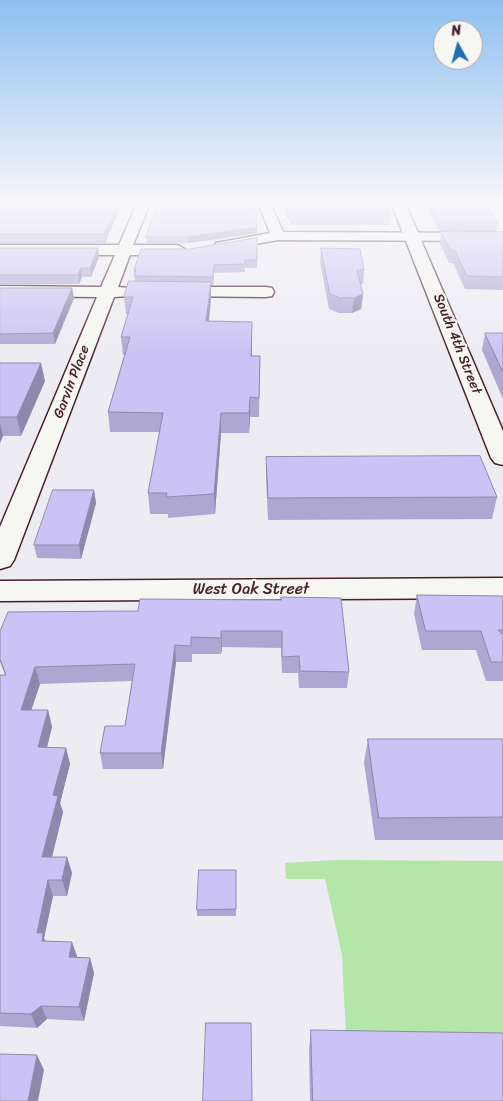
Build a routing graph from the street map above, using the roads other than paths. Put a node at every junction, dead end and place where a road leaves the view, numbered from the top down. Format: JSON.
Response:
{"nodes":[{"id":1,"x":123,"y":254,"type":"edge"},
{"id":2,"x":419,"y":254,"type":"edge"},
{"id":3,"x":0,"y":291,"type":"edge"},
{"id":4,"x":108,"y":292,"type":"junction"},
{"id":5,"x":137,"y":292,"type":"edge"},
{"id":6,"x":157,"y":292,"type":"edge"},
{"id":7,"x":266,"y":292,"type":"dead end"},
{"id":8,"x":503,"y":458,"type":"edge"},
{"id":9,"x":0,"y":560,"type":"edge"},
{"id":10,"x":503,"y":588,"type":"edge"},
{"id":11,"x":0,"y":591,"type":"edge"}],
"edges":[{"from":1,"to":4,"type":"street","name":"Garvin Place"},
{"from":2,"to":8,"type":"street","name":"South 4th Street"},
{"from":3,"to":4,"type":"street"},
{"from":4,"to":5,"type":"street"},
{"from":4,"to":9,"type":"street","name":"Garvin Place"},
{"from":6,"to":7,"type":"street"},
{"from":10,"to":11,"type":"street","name":"West Oak Street"}]}
